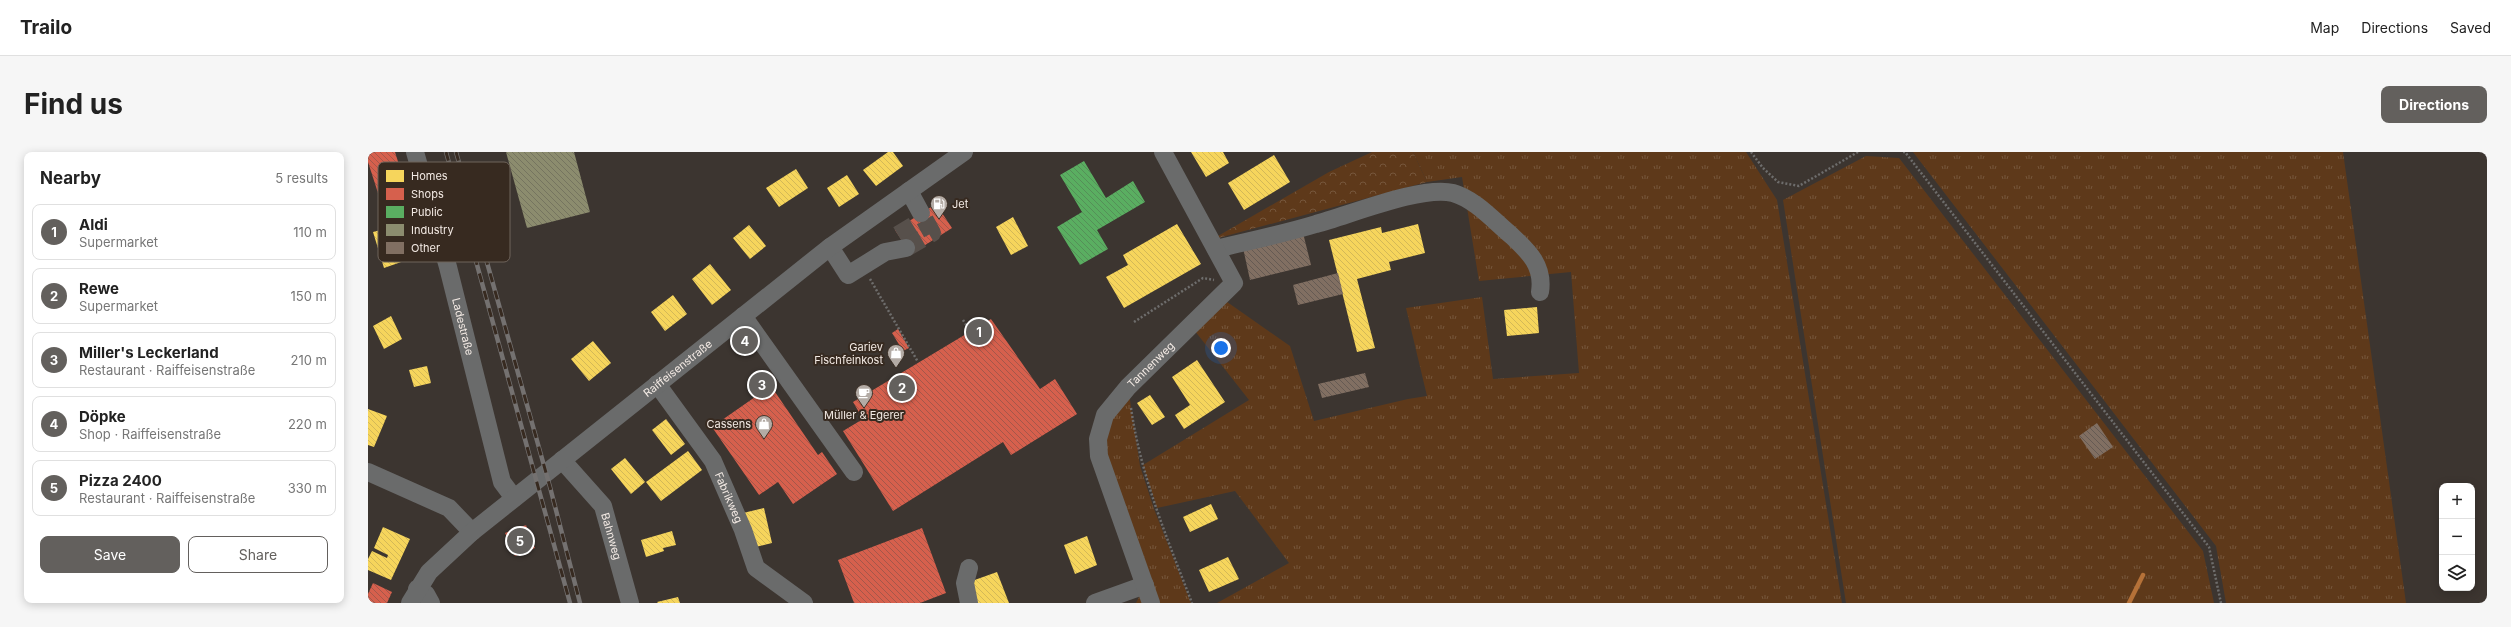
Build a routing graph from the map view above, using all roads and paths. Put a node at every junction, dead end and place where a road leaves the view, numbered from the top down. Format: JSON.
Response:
{"nodes":[{"id":1,"x":415,"y":152,"type":"edge"},
{"id":2,"x":964,"y":152,"type":"edge"},
{"id":3,"x":1163,"y":152,"type":"edge"},
{"id":4,"x":1751,"y":152,"type":"edge"},
{"id":5,"x":1858,"y":152,"type":"edge"},
{"id":6,"x":1903,"y":152,"type":"edge"},
{"id":7,"x":418,"y":162,"type":"edge"},
{"id":8,"x":909,"y":191,"type":"junction"},
{"id":9,"x":921,"y":213,"type":"tunnel mouth"},
{"id":10,"x":902,"y":242,"type":"tunnel mouth"},
{"id":11,"x":830,"y":247,"type":"junction"},
{"id":12,"x":1216,"y":249,"type":"junction"},
{"id":13,"x":447,"y":262,"type":"edge"},
{"id":14,"x":861,"y":266,"type":"junction"},
{"id":15,"x":1234,"y":283,"type":"junction"},
{"id":16,"x":1540,"y":292,"type":"dead end"},
{"id":17,"x":743,"y":316,"type":"junction"},
{"id":18,"x":964,"y":320,"type":"dead end"},
{"id":19,"x":1134,"y":322,"type":"dead end"},
{"id":20,"x":970,"y":331,"type":"dead end"},
{"id":21,"x":918,"y":362,"type":"dead end"},
{"id":22,"x":657,"y":384,"type":"junction"},
{"id":23,"x":862,"y":385,"type":"dead end"},
{"id":24,"x":1128,"y":387,"type":"junction"},
{"id":25,"x":867,"y":394,"type":"dead end"},
{"id":26,"x":562,"y":460,"type":"junction"},
{"id":27,"x":368,"y":472,"type":"edge"},
{"id":28,"x":854,"y":472,"type":"dead end"},
{"id":29,"x":514,"y":498,"type":"junction"},
{"id":30,"x":472,"y":532,"type":"junction"},
{"id":31,"x":969,"y":568,"type":"dead end"},
{"id":32,"x":1145,"y":585,"type":"junction"},
{"id":33,"x":413,"y":596,"type":"edge"},
{"id":34,"x":431,"y":603,"type":"edge"},
{"id":35,"x":630,"y":603,"type":"edge"},
{"id":36,"x":804,"y":603,"type":"edge"},
{"id":37,"x":969,"y":603,"type":"edge"},
{"id":38,"x":1095,"y":603,"type":"edge"},
{"id":39,"x":1150,"y":603,"type":"edge"},
{"id":40,"x":1192,"y":603,"type":"edge"},
{"id":41,"x":2221,"y":603,"type":"edge"}],
"edges":[{"from":1,"to":7,"type":"street","name":"Ladestraße"},
{"from":2,"to":8,"type":"street","name":"Raiffeisenstraße"},
{"from":3,"to":12,"type":"street"},
{"from":4,"to":5,"type":"path"},
{"from":6,"to":41,"type":"path"},
{"from":8,"to":9,"type":"street"},
{"from":8,"to":11,"type":"street","name":"Raiffeisenstraße"},
{"from":10,"to":14,"type":"street"},
{"from":11,"to":14,"type":"street"},
{"from":11,"to":17,"type":"street","name":"Raiffeisenstraße"},
{"from":12,"to":15,"type":"street"},
{"from":12,"to":16,"type":"street"},
{"from":13,"to":29,"type":"street","name":"Ladestraße"},
{"from":14,"to":21,"type":"path"},
{"from":15,"to":19,"type":"path"},
{"from":15,"to":24,"type":"street","name":"Tannenweg"},
{"from":17,"to":22,"type":"street","name":"Raiffeisenstraße"},
{"from":17,"to":28,"type":"street"},
{"from":18,"to":20,"type":"path"},
{"from":22,"to":26,"type":"street","name":"Raiffeisenstraße"},
{"from":22,"to":36,"type":"street","name":"Fabrikweg"},
{"from":23,"to":25,"type":"path"},
{"from":24,"to":32,"type":"street","name":"Tannenweg"},
{"from":24,"to":40,"type":"path"},
{"from":26,"to":29,"type":"street","name":"Raiffeisenstraße"},
{"from":26,"to":35,"type":"street","name":"Bahnweg"},
{"from":27,"to":30,"type":"street"},
{"from":29,"to":30,"type":"street","name":"Raiffeisenstraße"},
{"from":30,"to":33,"type":"street","name":"Raiffeisenstraße"},
{"from":31,"to":37,"type":"street"},
{"from":32,"to":38,"type":"street"},
{"from":32,"to":39,"type":"street","name":"Tannenweg"},
{"from":33,"to":34,"type":"street"}]}
